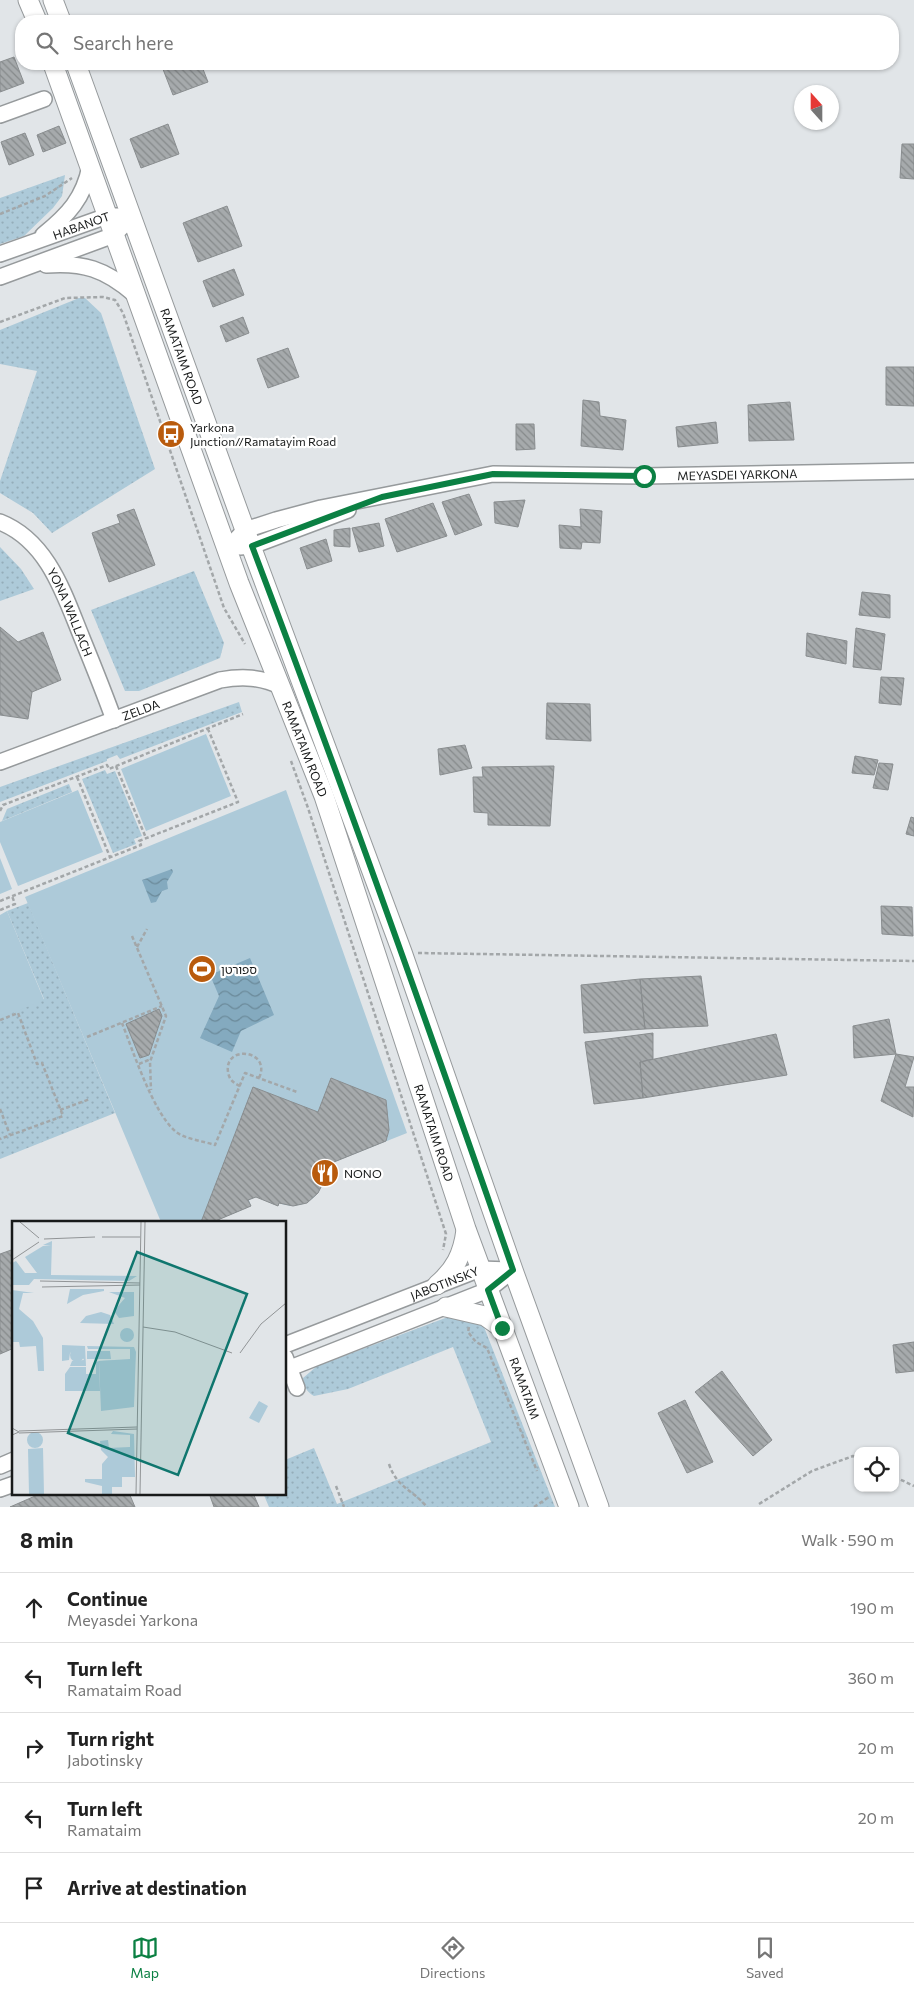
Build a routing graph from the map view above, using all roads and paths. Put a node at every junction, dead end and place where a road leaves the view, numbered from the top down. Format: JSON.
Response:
{"nodes":[{"id":1,"x":28,"y":0,"type":"edge"},
{"id":2,"x":53,"y":0,"type":"edge"},
{"id":3,"x":34,"y":15,"type":"edge"},
{"id":4,"x":59,"y":15,"type":"edge"},
{"id":5,"x":55,"y":70,"type":"edge"},
{"id":6,"x":78,"y":70,"type":"edge"},
{"id":7,"x":44,"y":99,"type":"dead end"},
{"id":8,"x":0,"y":115,"type":"edge"},
{"id":9,"x":90,"y":166,"type":"junction"},
{"id":10,"x":0,"y":214,"type":"edge"},
{"id":11,"x":107,"y":216,"type":"junction"},
{"id":12,"x":132,"y":217,"type":"junction"},
{"id":13,"x":114,"y":235,"type":"junction"},
{"id":14,"x":34,"y":242,"type":"junction"},
{"id":15,"x":0,"y":254,"type":"edge"},
{"id":16,"x":27,"y":267,"type":"junction"},
{"id":17,"x":0,"y":277,"type":"edge"},
{"id":18,"x":134,"y":294,"type":"junction"},
{"id":19,"x":0,"y":322,"type":"edge"},
{"id":20,"x":914,"y":471,"type":"edge"},
{"id":21,"x":0,"y":522,"type":"edge"},
{"id":22,"x":248,"y":538,"type":"junction"},
{"id":23,"x":227,"y":549,"type":"junction"},
{"id":24,"x":243,"y":641,"type":"dead end"},
{"id":25,"x":282,"y":687,"type":"junction"},
{"id":26,"x":243,"y":714,"type":"dead end"},
{"id":27,"x":114,"y":720,"type":"junction"},
{"id":28,"x":208,"y":729,"type":"junction"},
{"id":29,"x":289,"y":756,"type":"dead end"},
{"id":30,"x":0,"y":762,"type":"edge"},
{"id":31,"x":116,"y":766,"type":"junction"},
{"id":32,"x":77,"y":777,"type":"junction"},
{"id":33,"x":0,"y":811,"type":"edge"},
{"id":34,"x":146,"y":839,"type":"junction"},
{"id":35,"x":110,"y":857,"type":"junction"},
{"id":36,"x":12,"y":896,"type":"junction"},
{"id":37,"x":0,"y":901,"type":"edge"},
{"id":38,"x":0,"y":910,"type":"edge"},
{"id":39,"x":147,"y":929,"type":"dead end"},
{"id":40,"x":132,"y":936,"type":"dead end"},
{"id":41,"x":137,"y":947,"type":"junction"},
{"id":42,"x":402,"y":952,"type":"junction"},
{"id":43,"x":914,"y":961,"type":"edge"},
{"id":44,"x":162,"y":1006,"type":"junction"},
{"id":45,"x":0,"y":1020,"type":"edge"},
{"id":46,"x":122,"y":1023,"type":"junction"},
{"id":47,"x":87,"y":1037,"type":"dead end"},
{"id":48,"x":151,"y":1059,"type":"junction"},
{"id":49,"x":139,"y":1064,"type":"junction"},
{"id":50,"x":259,"y":1078,"type":"junction"},
{"id":51,"x":240,"y":1086,"type":"junction"},
{"id":52,"x":297,"y":1092,"type":"dead end"},
{"id":53,"x":151,"y":1094,"type":"junction"},
{"id":54,"x":90,"y":1099,"type":"dead end"},
{"id":55,"x":0,"y":1109,"type":"edge"},
{"id":56,"x":60,"y":1110,"type":"junction"},
{"id":57,"x":10,"y":1135,"type":"junction"},
{"id":58,"x":0,"y":1139,"type":"edge"},
{"id":59,"x":466,"y":1229,"type":"junction"},
{"id":60,"x":459,"y":1259,"type":"junction"},
{"id":61,"x":480,"y":1270,"type":"junction"},
{"id":62,"x":513,"y":1270,"type":"junction"},
{"id":63,"x":437,"y":1285,"type":"junction"},
{"id":64,"x":488,"y":1290,"type":"junction"},
{"id":65,"x":446,"y":1307,"type":"junction"},
{"id":66,"x":471,"y":1312,"type":"junction"},
{"id":67,"x":502,"y":1328,"type":"junction"},
{"id":68,"x":286,"y":1345,"type":"edge"},
{"id":69,"x":286,"y":1365,"type":"edge"},
{"id":70,"x":297,"y":1388,"type":"dead end"},
{"id":71,"x":854,"y":1456,"type":"edge"},
{"id":72,"x":12,"y":1461,"type":"edge"},
{"id":73,"x":389,"y":1464,"type":"dead end"},
{"id":74,"x":0,"y":1466,"type":"edge"},
{"id":75,"x":537,"y":1472,"type":"dead end"},
{"id":76,"x":899,"y":1479,"type":"edge"},
{"id":77,"x":12,"y":1485,"type":"edge"},
{"id":78,"x":336,"y":1486,"type":"dead end"},
{"id":79,"x":914,"y":1486,"type":"edge"},
{"id":80,"x":0,"y":1489,"type":"edge"},
{"id":81,"x":544,"y":1489,"type":"dead end"},
{"id":82,"x":548,"y":1498,"type":"dead end"},
{"id":83,"x":759,"y":1504,"type":"dead end"},
{"id":84,"x":344,"y":1507,"type":"edge"},
{"id":85,"x":426,"y":1507,"type":"edge"},
{"id":86,"x":569,"y":1507,"type":"edge"},
{"id":87,"x":599,"y":1507,"type":"edge"}],
"edges":[{"from":1,"to":3,"type":"main road"},
{"from":2,"to":4,"type":"main road"},
{"from":5,"to":9,"type":"main road","name":"RAMATAIM ROAD"},
{"from":6,"to":12,"type":"main road","name":"RAMATAIM ROAD"},
{"from":7,"to":8,"type":"street"},
{"from":9,"to":10,"type":"path"},
{"from":9,"to":11,"type":"main road","name":"RAMATAIM ROAD"},
{"from":9,"to":14,"type":"street","name":"HABANOT"},
{"from":11,"to":12,"type":"street","name":"HABANOT"},
{"from":11,"to":13,"type":"main road","name":"RAMATAIM ROAD"},
{"from":11,"to":14,"type":"street","name":"HABANOT"},
{"from":12,"to":13,"type":"street","name":"HABANOT"},
{"from":12,"to":22,"type":"main road","name":"RAMATAIM ROAD"},
{"from":13,"to":16,"type":"street","name":"HABANOT"},
{"from":13,"to":18,"type":"main road","name":"RAMATAIM ROAD"},
{"from":14,"to":15,"type":"street","name":"HABANOT"},
{"from":16,"to":17,"type":"street","name":"HABANOT"},
{"from":16,"to":18,"type":"street","name":"HABANOT"},
{"from":18,"to":23,"type":"main road","name":"RAMATAIM ROAD"},
{"from":19,"to":24,"type":"path"},
{"from":20,"to":22,"type":"street","name":"MEYASDEI YARKONA"},
{"from":21,"to":27,"type":"street","name":"YONA WALLACH"},
{"from":22,"to":23,"type":"street","name":"MEYASDEI YARKONA"},
{"from":22,"to":42,"type":"main road","name":"RAMATAIM ROAD"},
{"from":23,"to":25,"type":"main road","name":"RAMATAIM ROAD"},
{"from":25,"to":27,"type":"street","name":"ZELDA"},
{"from":25,"to":59,"type":"main road","name":"RAMATAIM ROAD"},
{"from":26,"to":28,"type":"path"},
{"from":27,"to":30,"type":"street","name":"ZELDA"},
{"from":28,"to":31,"type":"path"},
{"from":28,"to":34,"type":"path"},
{"from":29,"to":60,"type":"path"},
{"from":31,"to":32,"type":"path"},
{"from":31,"to":34,"type":"path"},
{"from":32,"to":33,"type":"path"},
{"from":32,"to":35,"type":"path"},
{"from":34,"to":35,"type":"path"},
{"from":35,"to":36,"type":"path"},
{"from":36,"to":37,"type":"path"},
{"from":36,"to":38,"type":"path"},
{"from":39,"to":41,"type":"path"},
{"from":40,"to":41,"type":"path"},
{"from":41,"to":44,"type":"path"},
{"from":42,"to":43,"type":"path"},
{"from":42,"to":62,"type":"main road","name":"RAMATAIM ROAD"},
{"from":44,"to":46,"type":"path"},
{"from":44,"to":48,"type":"path"},
{"from":45,"to":56,"type":"path"},
{"from":46,"to":47,"type":"path"},
{"from":46,"to":49,"type":"path"},
{"from":48,"to":49,"type":"path"},
{"from":48,"to":53,"type":"path"},
{"from":49,"to":53,"type":"path"},
{"from":50,"to":51,"type":"path"},
{"from":50,"to":51,"type":"path"},
{"from":50,"to":52,"type":"path"},
{"from":51,"to":53,"type":"path"},
{"from":54,"to":56,"type":"path"},
{"from":55,"to":57,"type":"path"},
{"from":56,"to":57,"type":"path"},
{"from":57,"to":58,"type":"path"},
{"from":59,"to":60,"type":"main road"},
{"from":59,"to":61,"type":"main road","name":"RAMATAIM ROAD"},
{"from":60,"to":63,"type":"main road"},
{"from":61,"to":62,"type":"street","name":"JABOTINSKY"},
{"from":61,"to":63,"type":"street","name":"JABOTINSKY"},
{"from":61,"to":64,"type":"main road","name":"RAMATAIM"},
{"from":62,"to":64,"type":"street","name":"JABOTINSKY"},
{"from":62,"to":87,"type":"main road"},
{"from":63,"to":68,"type":"street","name":"JABOTINSKY"},
{"from":64,"to":65,"type":"street","name":"JABOTINSKY"},
{"from":64,"to":67,"type":"main road","name":"RAMATAIM"},
{"from":65,"to":66,"type":"main road"},
{"from":65,"to":69,"type":"street","name":"JABOTINSKY"},
{"from":66,"to":67,"type":"main road"},
{"from":66,"to":75,"type":"path"},
{"from":67,"to":86,"type":"main road","name":"RAMATAIM"},
{"from":69,"to":70,"type":"street"},
{"from":71,"to":83,"type":"path"},
{"from":72,"to":74,"type":"street"},
{"from":73,"to":85,"type":"path"},
{"from":76,"to":79,"type":"path"},
{"from":77,"to":80,"type":"street"},
{"from":78,"to":84,"type":"path"},
{"from":81,"to":82,"type":"path"}]}
